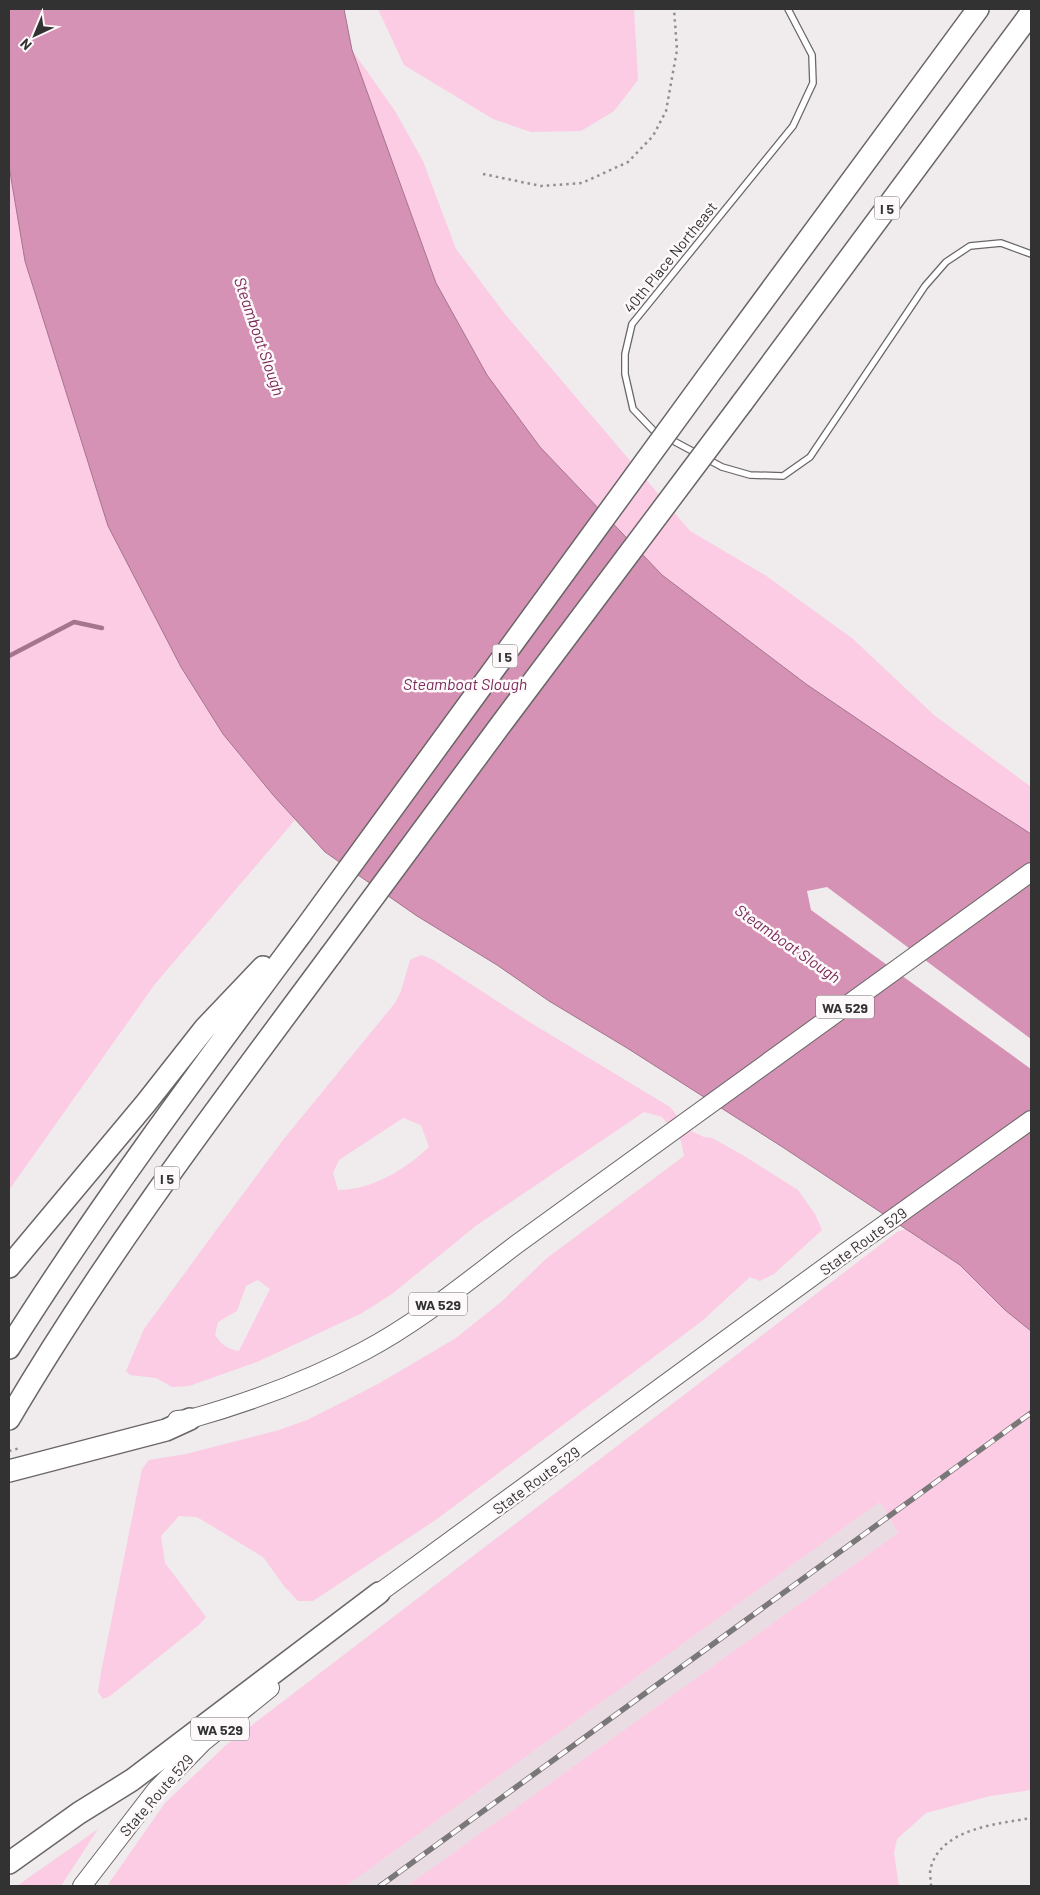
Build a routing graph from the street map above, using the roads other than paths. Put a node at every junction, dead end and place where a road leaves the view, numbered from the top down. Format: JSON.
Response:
{"nodes":[{"id":1,"x":788,"y":9,"type":"edge"},
{"id":2,"x":978,"y":9,"type":"edge"},
{"id":3,"x":1031,"y":13,"type":"edge"},
{"id":4,"x":1031,"y":254,"type":"edge"},
{"id":5,"x":1031,"y":872,"type":"edge"},
{"id":6,"x":301,"y":934,"type":"junction"},
{"id":7,"x":1031,"y":1120,"type":"edge"},
{"id":8,"x":9,"y":1267,"type":"edge"},
{"id":9,"x":9,"y":1348,"type":"edge"},
{"id":10,"x":12,"y":1414,"type":"edge"},
{"id":11,"x":190,"y":1419,"type":"junction"},
{"id":12,"x":9,"y":1460,"type":"edge"},
{"id":13,"x":9,"y":1471,"type":"edge"},
{"id":14,"x":379,"y":1593,"type":"junction"},
{"id":15,"x":9,"y":1863,"type":"edge"},
{"id":16,"x":82,"y":1886,"type":"edge"}],
"edges":[{"from":1,"to":4,"type":"lane","name":"40th Place Northeast"},
{"from":2,"to":6,"type":"highway","number":"I 5","bridge":true},
{"from":3,"to":10,"type":"highway","number":"I 5","bridge":true},
{"from":5,"to":11,"type":"main road","number":"WA 529"},
{"from":6,"to":8,"type":"highway"},
{"from":6,"to":9,"type":"highway","number":"I 5"},
{"from":7,"to":14,"type":"main road","name":"State Route 529","number":"WA 529"},
{"from":11,"to":12,"type":"main road","number":"WA 529"},
{"from":11,"to":13,"type":"highway"},
{"from":14,"to":15,"type":"highway"},
{"from":14,"to":16,"type":"main road","name":"State Route 529","number":"WA 529"}]}
